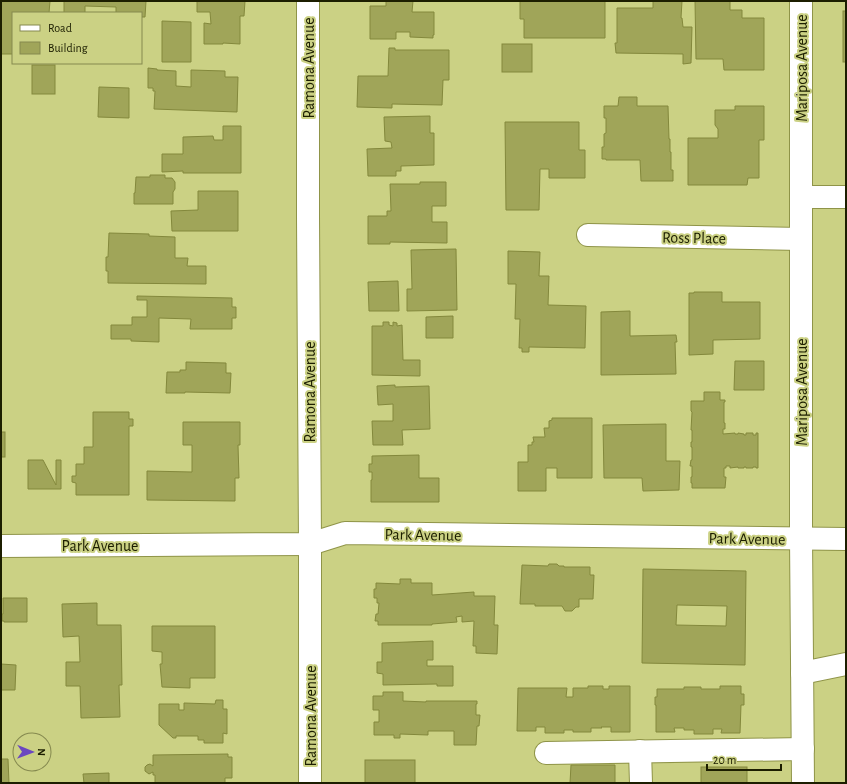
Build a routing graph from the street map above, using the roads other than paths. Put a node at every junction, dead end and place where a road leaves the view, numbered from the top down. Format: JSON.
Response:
{"nodes":[{"id":1,"x":308,"y":1,"type":"edge"},
{"id":2,"x":801,"y":1,"type":"edge"},
{"id":3,"x":801,"y":197,"type":"junction"},
{"id":4,"x":846,"y":197,"type":"edge"},
{"id":5,"x":588,"y":235,"type":"dead end"},
{"id":6,"x":801,"y":239,"type":"junction"},
{"id":7,"x":801,"y":538,"type":"junction"},
{"id":8,"x":846,"y":539,"type":"edge"},
{"id":9,"x":310,"y":544,"type":"junction"},
{"id":10,"x":1,"y":546,"type":"edge"},
{"id":11,"x":846,"y":664,"type":"edge"},
{"id":12,"x":802,"y":673,"type":"junction"},
{"id":13,"x":803,"y":749,"type":"junction"},
{"id":14,"x":640,"y":751,"type":"junction"},
{"id":15,"x":546,"y":753,"type":"dead end"},
{"id":16,"x":310,"y":783,"type":"edge"},
{"id":17,"x":641,"y":783,"type":"edge"},
{"id":18,"x":803,"y":783,"type":"edge"}],
"edges":[{"from":1,"to":9,"type":"street","name":"Ramona Avenue"},
{"from":2,"to":3,"type":"street","name":"Mariposa Avenue"},
{"from":3,"to":4,"type":"street"},
{"from":3,"to":6,"type":"street","name":"Mariposa Avenue"},
{"from":5,"to":6,"type":"street","name":"Ross Place"},
{"from":6,"to":7,"type":"street","name":"Mariposa Avenue"},
{"from":7,"to":8,"type":"street","name":"Park Avenue"},
{"from":7,"to":9,"type":"street","name":"Park Avenue"},
{"from":7,"to":12,"type":"street","name":"Mariposa Avenue"},
{"from":9,"to":10,"type":"street","name":"Park Avenue"},
{"from":9,"to":16,"type":"street","name":"Ramona Avenue"},
{"from":11,"to":12,"type":"street"},
{"from":12,"to":13,"type":"street","name":"Mariposa Avenue"},
{"from":13,"to":14,"type":"street"},
{"from":13,"to":18,"type":"street","name":"Mariposa Avenue"},
{"from":14,"to":15,"type":"street"},
{"from":14,"to":17,"type":"street"}]}
